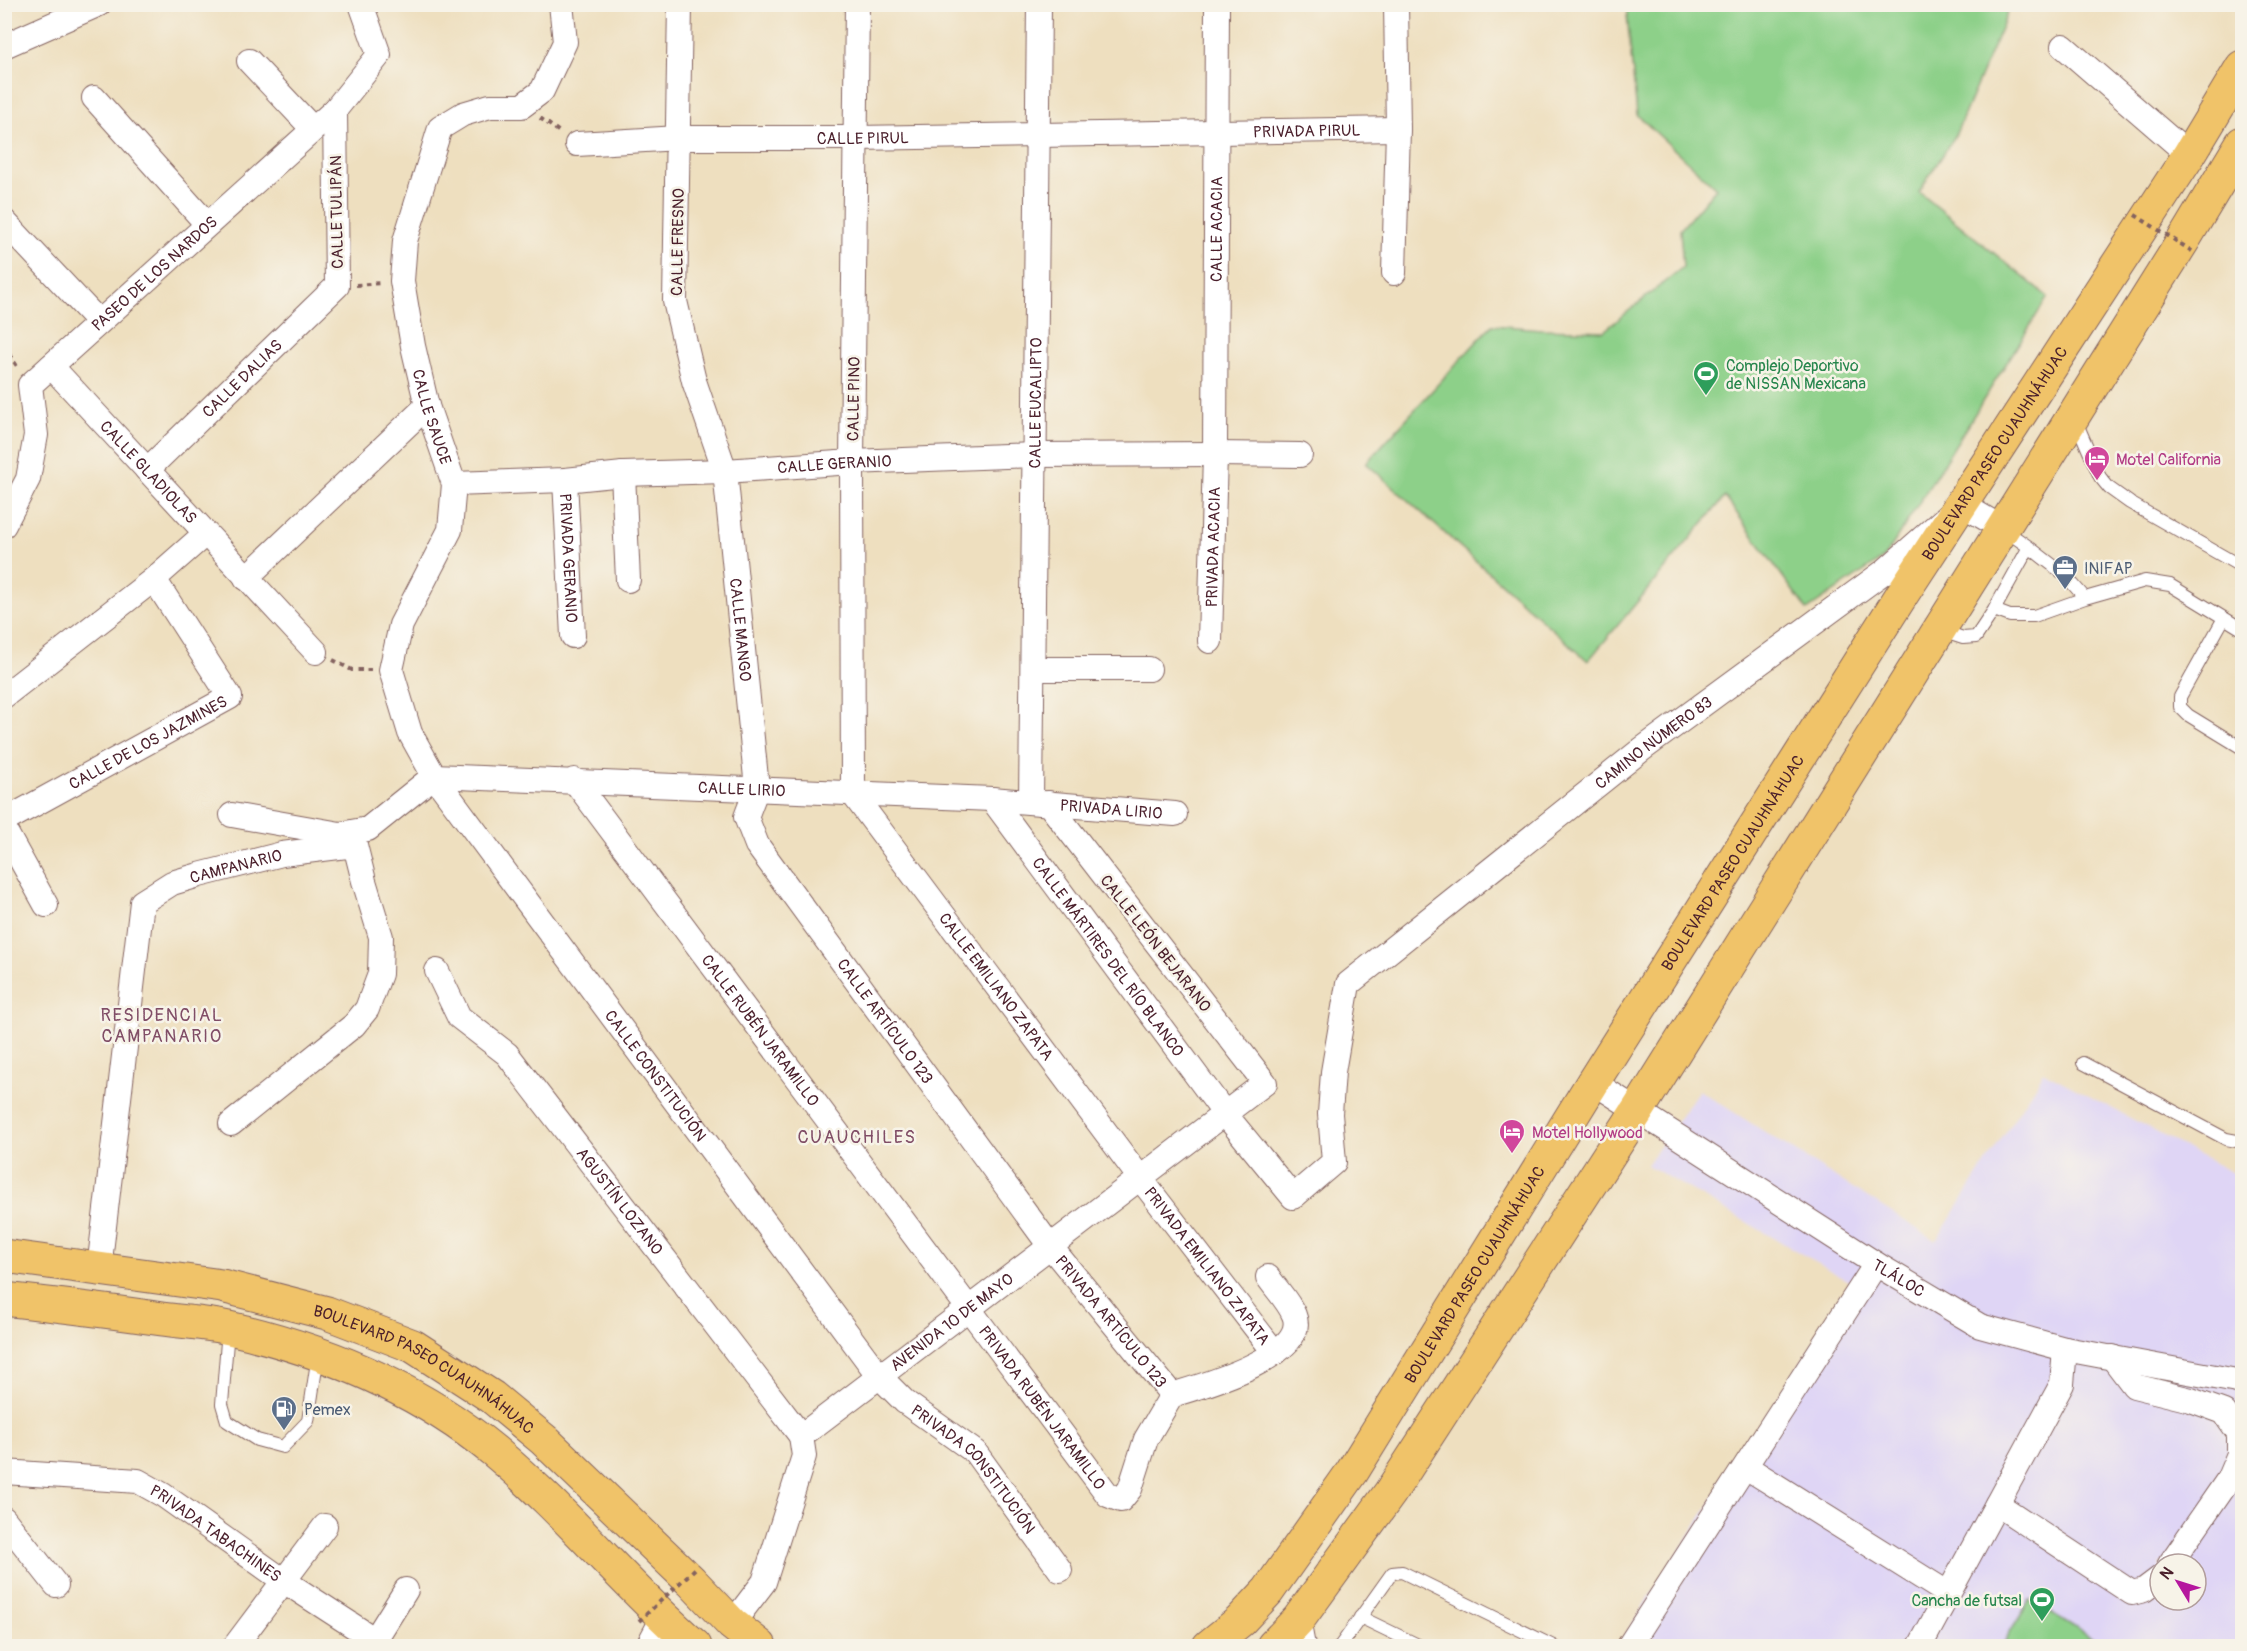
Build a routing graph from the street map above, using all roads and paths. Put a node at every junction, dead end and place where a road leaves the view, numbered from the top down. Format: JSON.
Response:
{"nodes":[{"id":1,"x":99,"y":4,"type":"edge"},
{"id":2,"x":361,"y":4,"type":"edge"},
{"id":3,"x":561,"y":4,"type":"edge"},
{"id":4,"x":680,"y":4,"type":"edge"},
{"id":5,"x":857,"y":4,"type":"edge"},
{"id":6,"x":1039,"y":4,"type":"edge"},
{"id":7,"x":1217,"y":4,"type":"edge"},
{"id":8,"x":1396,"y":4,"type":"edge"},
{"id":9,"x":4,"y":46,"type":"edge"},
{"id":10,"x":2063,"y":46,"type":"dead end"},
{"id":11,"x":249,"y":61,"type":"dead end"},
{"id":12,"x":2242,"y":68,"type":"edge"},
{"id":13,"x":94,"y":98,"type":"dead end"},
{"id":14,"x":522,"y":106,"type":"junction"},
{"id":15,"x":335,"y":110,"type":"junction"},
{"id":16,"x":313,"y":129,"type":"junction"},
{"id":17,"x":1398,"y":129,"type":"junction"},
{"id":18,"x":1216,"y":132,"type":"junction"},
{"id":19,"x":1039,"y":134,"type":"junction"},
{"id":20,"x":679,"y":138,"type":"junction"},
{"id":21,"x":856,"y":138,"type":"junction"},
{"id":22,"x":2242,"y":143,"type":"edge"},
{"id":23,"x":577,"y":144,"type":"joint"},
{"id":24,"x":2189,"y":155,"type":"junction"},
{"id":25,"x":2135,"y":215,"type":"dead end"},
{"id":26,"x":4,"y":221,"type":"edge"},
{"id":27,"x":207,"y":224,"type":"junction"},
{"id":28,"x":2195,"y":253,"type":"dead end"},
{"id":29,"x":1394,"y":273,"type":"dead end"},
{"id":30,"x":402,"y":281,"type":"junction"},
{"id":31,"x":337,"y":286,"type":"junction"},
{"id":32,"x":99,"y":322,"type":"junction"},
{"id":33,"x":51,"y":366,"type":"junction"},
{"id":34,"x":427,"y":406,"type":"junction"},
{"id":35,"x":2073,"y":416,"type":"junction"},
{"id":36,"x":1215,"y":454,"type":"junction"},
{"id":37,"x":1034,"y":455,"type":"junction"},
{"id":38,"x":1300,"y":455,"type":"dead end"},
{"id":39,"x":852,"y":462,"type":"junction"},
{"id":40,"x":147,"y":470,"type":"junction"},
{"id":41,"x":725,"y":471,"type":"junction"},
{"id":42,"x":623,"y":474,"type":"junction"},
{"id":43,"x":565,"y":480,"type":"junction"},
{"id":44,"x":454,"y":484,"type":"junction"},
{"id":45,"x":1961,"y":504,"type":"junction"},
{"id":46,"x":4,"y":525,"type":"edge"},
{"id":47,"x":2002,"y":528,"type":"junction"},
{"id":48,"x":205,"y":534,"type":"junction"},
{"id":49,"x":2029,"y":547,"type":"junction"},
{"id":50,"x":2242,"y":567,"type":"edge"},
{"id":51,"x":246,"y":578,"type":"junction"},
{"id":52,"x":154,"y":579,"type":"junction"},
{"id":53,"x":628,"y":580,"type":"dead end"},
{"id":54,"x":2085,"y":598,"type":"junction"},
{"id":55,"x":1994,"y":610,"type":"junction"},
{"id":56,"x":2224,"y":618,"type":"junction"},
{"id":57,"x":2242,"y":629,"type":"edge"},
{"id":58,"x":1938,"y":630,"type":"junction"},
{"id":59,"x":573,"y":636,"type":"dead end"},
{"id":60,"x":1210,"y":640,"type":"dead end"},
{"id":61,"x":316,"y":652,"type":"joint"},
{"id":62,"x":1033,"y":669,"type":"junction"},
{"id":63,"x":1149,"y":669,"type":"dead end"},
{"id":64,"x":391,"y":670,"type":"junction"},
{"id":65,"x":4,"y":696,"type":"edge"},
{"id":66,"x":2242,"y":748,"type":"edge"},
{"id":67,"x":434,"y":776,"type":"junction"},
{"id":68,"x":573,"y":780,"type":"junction"},
{"id":69,"x":757,"y":788,"type":"junction"},
{"id":70,"x":853,"y":794,"type":"junction"},
{"id":71,"x":992,"y":799,"type":"junction"},
{"id":72,"x":1039,"y":802,"type":"junction"},
{"id":73,"x":1175,"y":814,"type":"dead end"},
{"id":74,"x":232,"y":815,"type":"dead end"},
{"id":75,"x":4,"y":821,"type":"edge"},
{"id":76,"x":4,"y":829,"type":"edge"},
{"id":77,"x":46,"y":905,"type":"dead end"},
{"id":78,"x":437,"y":972,"type":"dead end"},
{"id":79,"x":1348,"y":984,"type":"joint"},
{"id":80,"x":2083,"y":1063,"type":"dead end"},
{"id":81,"x":1593,"y":1082,"type":"junction"},
{"id":82,"x":1265,"y":1083,"type":"joint"},
{"id":83,"x":1638,"y":1110,"type":"junction"},
{"id":84,"x":1225,"y":1114,"type":"junction"},
{"id":85,"x":231,"y":1124,"type":"dead end"},
{"id":86,"x":2242,"y":1142,"type":"edge"},
{"id":87,"x":1140,"y":1178,"type":"junction"},
{"id":88,"x":1050,"y":1246,"type":"junction"},
{"id":89,"x":4,"y":1256,"type":"edge"},
{"id":90,"x":1876,"y":1264,"type":"junction"},
{"id":91,"x":99,"y":1269,"type":"junction"},
{"id":92,"x":1268,"y":1277,"type":"dead end"},
{"id":93,"x":4,"y":1299,"type":"edge"},
{"id":94,"x":968,"y":1309,"type":"junction"},
{"id":95,"x":228,"y":1328,"type":"junction"},
{"id":96,"x":2065,"y":1349,"type":"junction"},
{"id":97,"x":319,"y":1353,"type":"junction"},
{"id":98,"x":1275,"y":1353,"type":"junction"},
{"id":99,"x":879,"y":1376,"type":"junction"},
{"id":100,"x":2242,"y":1382,"type":"edge"},
{"id":101,"x":2195,"y":1386,"type":"junction"},
{"id":102,"x":1172,"y":1395,"type":"junction"},
{"id":103,"x":801,"y":1436,"type":"junction"},
{"id":104,"x":1746,"y":1467,"type":"junction"},
{"id":105,"x":4,"y":1472,"type":"edge"},
{"id":106,"x":1997,"y":1503,"type":"junction"},
{"id":107,"x":4,"y":1519,"type":"edge"},
{"id":108,"x":325,"y":1526,"type":"dead end"},
{"id":109,"x":2178,"y":1552,"type":"edge"},
{"id":110,"x":698,"y":1566,"type":"dead end"},
{"id":111,"x":1060,"y":1570,"type":"dead end"},
{"id":112,"x":284,"y":1581,"type":"junction"},
{"id":113,"x":56,"y":1585,"type":"dead end"},
{"id":114,"x":2148,"y":1587,"type":"edge"},
{"id":115,"x":406,"y":1590,"type":"dead end"},
{"id":116,"x":1947,"y":1593,"type":"junction"},
{"id":117,"x":1360,"y":1617,"type":"junction"},
{"id":118,"x":651,"y":1619,"type":"junction"},
{"id":119,"x":732,"y":1624,"type":"junction"},
{"id":120,"x":1301,"y":1633,"type":"edge"},
{"id":121,"x":373,"y":1643,"type":"edge"},
{"id":122,"x":235,"y":1647,"type":"edge"},
{"id":123,"x":648,"y":1647,"type":"edge"},
{"id":124,"x":695,"y":1647,"type":"edge"},
{"id":125,"x":760,"y":1647,"type":"edge"},
{"id":126,"x":1209,"y":1647,"type":"edge"},
{"id":127,"x":1273,"y":1647,"type":"edge"},
{"id":128,"x":1340,"y":1647,"type":"edge"},
{"id":129,"x":1420,"y":1647,"type":"edge"},
{"id":130,"x":1553,"y":1647,"type":"edge"},
{"id":131,"x":1629,"y":1647,"type":"edge"},
{"id":132,"x":1920,"y":1647,"type":"edge"}],
"edges":[{"from":1,"to":9,"type":"street"},
{"from":2,"to":15,"type":"street","name":"PASEO DE LOS NARDOS"},
{"from":3,"to":14,"type":"street"},
{"from":4,"to":20,"type":"street","name":"CALLE FRESNO"},
{"from":5,"to":21,"type":"street","name":"CALLE PINO"},
{"from":6,"to":19,"type":"street","name":"CALLE EUCALIPTO"},
{"from":7,"to":18,"type":"street","name":"CALLE ACACIA"},
{"from":8,"to":17,"type":"street"},
{"from":10,"to":24,"type":"street"},
{"from":11,"to":16,"type":"street"},
{"from":12,"to":24,"type":"main road","name":"BOULEVARD PASEO CUAUHNÁHUAC"},
{"from":13,"to":27,"type":"street"},
{"from":14,"to":23,"type":"path"},
{"from":14,"to":30,"type":"street","name":"CALLE SAUCE"},
{"from":15,"to":16,"type":"street","name":"PASEO DE LOS NARDOS"},
{"from":15,"to":31,"type":"street","name":"CALLE TULIPÁN"},
{"from":16,"to":27,"type":"street","name":"PASEO DE LOS NARDOS"},
{"from":17,"to":18,"type":"street","name":"PRIVADA PIRUL"},
{"from":17,"to":29,"type":"street"},
{"from":18,"to":19,"type":"street","name":"CALLE PIRUL"},
{"from":18,"to":36,"type":"street","name":"CALLE ACACIA"},
{"from":19,"to":21,"type":"street","name":"CALLE PIRUL"},
{"from":19,"to":37,"type":"street","name":"CALLE EUCALIPTO"},
{"from":20,"to":21,"type":"street","name":"CALLE PIRUL"},
{"from":20,"to":23,"type":"street","name":"CALLE PIRUL"},
{"from":20,"to":41,"type":"street","name":"CALLE FRESNO"},
{"from":21,"to":39,"type":"street","name":"CALLE PINO"},
{"from":22,"to":35,"type":"main road"},
{"from":24,"to":45,"type":"main road","name":"BOULEVARD PASEO CUAUHNÁHUAC"},
{"from":25,"to":28,"type":"path","bridge":true},
{"from":26,"to":32,"type":"street"},
{"from":27,"to":32,"type":"street","name":"PASEO DE LOS NARDOS"},
{"from":30,"to":31,"type":"path","name":"CALLE TULIPÁN"},
{"from":30,"to":34,"type":"street","name":"CALLE SAUCE"},
{"from":31,"to":40,"type":"street","name":"CALLE DALIAS"},
{"from":32,"to":33,"type":"street","name":"PASEO DE LOS NARDOS"},
{"from":33,"to":40,"type":"street","name":"CALLE GLADIOLAS"},
{"from":33,"to":46,"type":"street","name":"PASEO DE LOS NARDOS"},
{"from":34,"to":44,"type":"street","name":"CALLE SAUCE"},
{"from":34,"to":51,"type":"street"},
{"from":35,"to":47,"type":"main road"},
{"from":35,"to":50,"type":"lane"},
{"from":36,"to":37,"type":"street","name":"CALLE GERANIO"},
{"from":36,"to":38,"type":"street"},
{"from":36,"to":60,"type":"street","name":"PRIVADA ACACIA"},
{"from":37,"to":39,"type":"street","name":"CALLE GERANIO"},
{"from":37,"to":62,"type":"street","name":"CALLE EUCALIPTO"},
{"from":39,"to":41,"type":"street","name":"CALLE GERANIO"},
{"from":39,"to":70,"type":"street","name":"CALLE PINO"},
{"from":40,"to":48,"type":"street","name":"CALLE GLADIOLAS"},
{"from":41,"to":42,"type":"street","name":"CALLE GERANIO"},
{"from":41,"to":69,"type":"street","name":"CALLE MANGO"},
{"from":42,"to":43,"type":"street","name":"CALLE GERANIO"},
{"from":42,"to":53,"type":"street"},
{"from":43,"to":44,"type":"street","name":"CALLE GERANIO"},
{"from":43,"to":59,"type":"street","name":"PRIVADA GERANIO"},
{"from":44,"to":64,"type":"street","name":"CALLE SAUCE"},
{"from":45,"to":47,"type":"street"},
{"from":45,"to":79,"type":"street","name":"CAMINO NÚMERO 83"},
{"from":45,"to":81,"type":"main road","name":"BOULEVARD PASEO CUAUHNÁHUAC"},
{"from":47,"to":49,"type":"lane"},
{"from":47,"to":58,"type":"main road"},
{"from":48,"to":51,"type":"street","name":"CALLE GLADIOLAS"},
{"from":48,"to":52,"type":"street"},
{"from":49,"to":54,"type":"lane"},
{"from":49,"to":55,"type":"lane"},
{"from":51,"to":61,"type":"street","name":"CALLE GLADIOLAS"},
{"from":52,"to":65,"type":"street"},
{"from":52,"to":75,"type":"street","name":"CALLE DE LOS JAZMINES"},
{"from":54,"to":55,"type":"lane"},
{"from":54,"to":56,"type":"lane"},
{"from":55,"to":58,"type":"lane"},
{"from":56,"to":57,"type":"lane"},
{"from":56,"to":66,"type":"lane"},
{"from":58,"to":83,"type":"main road"},
{"from":61,"to":64,"type":"path"},
{"from":62,"to":63,"type":"street"},
{"from":62,"to":72,"type":"street","name":"CALLE EUCALIPTO"},
{"from":64,"to":67,"type":"street","name":"CALLE SAUCE"},
{"from":67,"to":68,"type":"street","name":"CALLE LIRIO"},
{"from":67,"to":74,"type":"street"},
{"from":67,"to":99,"type":"street","name":"CALLE CONSTITUCIÓN"},
{"from":68,"to":69,"type":"street","name":"CALLE LIRIO"},
{"from":68,"to":94,"type":"street","name":"CALLE RUBÉN JARAMILLO"},
{"from":69,"to":70,"type":"street","name":"CALLE LIRIO"},
{"from":69,"to":88,"type":"street","name":"CALLE ARTÍCULO 123"},
{"from":70,"to":71,"type":"street","name":"CALLE LIRIO"},
{"from":70,"to":87,"type":"street","name":"CALLE EMILIANO ZAPATA"},
{"from":71,"to":72,"type":"street","name":"CALLE LIRIO"},
{"from":71,"to":84,"type":"street","name":"CALLE MÁRTIRES DEL RÍO BLANCO"},
{"from":72,"to":73,"type":"street","name":"PRIVADA LIRIO"},
{"from":72,"to":82,"type":"street","name":"CALLE LEÓN BEJARANO"},
{"from":76,"to":77,"type":"street"},
{"from":78,"to":103,"type":"street","name":"AGUSTÍN LOZANO"},
{"from":79,"to":84,"type":"street","name":"CALLE MÁRTIRES DEL RÍO BLANCO"},
{"from":80,"to":86,"type":"lane"},
{"from":81,"to":83,"type":"street","name":"TLÁLOC"},
{"from":81,"to":126,"type":"main road","name":"BOULEVARD PASEO CUAUHNÁHUAC"},
{"from":82,"to":84,"type":"street","name":"AVENIDA 10 DE MAYO"},
{"from":83,"to":90,"type":"street","name":"TLÁLOC"},
{"from":83,"to":120,"type":"main road"},
{"from":84,"to":87,"type":"street","name":"AVENIDA 10 DE MAYO"},
{"from":85,"to":91,"type":"street","name":"CAMPANARIO"},
{"from":87,"to":88,"type":"street","name":"AVENIDA 10 DE MAYO"},
{"from":87,"to":98,"type":"street","name":"PRIVADA EMILIANO ZAPATA"},
{"from":88,"to":94,"type":"street","name":"AVENIDA 10 DE MAYO"},
{"from":88,"to":102,"type":"street","name":"PRIVADA ARTÍCULO 123"},
{"from":89,"to":91,"type":"main road","name":"BOULEVARD PASEO CUAUHNÁHUAC"},
{"from":90,"to":96,"type":"street","name":"TLÁLOC"},
{"from":90,"to":104,"type":"street"},
{"from":91,"to":119,"type":"main road","name":"BOULEVARD PASEO CUAUHNÁHUAC"},
{"from":92,"to":98,"type":"street"},
{"from":93,"to":95,"type":"main road","name":"BOULEVARD PASEO CUAUHNÁHUAC"},
{"from":94,"to":99,"type":"street","name":"AVENIDA 10 DE MAYO"},
{"from":94,"to":102,"type":"street","name":"PRIVADA RUBÉN JARAMILLO"},
{"from":95,"to":97,"type":"main road","name":"BOULEVARD PASEO CUAUHNÁHUAC"},
{"from":95,"to":97,"type":"lane"},
{"from":96,"to":101,"type":"street","name":"TLÁLOC"},
{"from":96,"to":106,"type":"street"},
{"from":97,"to":118,"type":"main road","name":"BOULEVARD PASEO CUAUHNÁHUAC"},
{"from":98,"to":102,"type":"street"},
{"from":99,"to":103,"type":"street","name":"AVENIDA 10 DE MAYO"},
{"from":99,"to":111,"type":"street","name":"PRIVADA CONSTITUCIÓN"},
{"from":100,"to":101,"type":"street","name":"TLÁLOC"},
{"from":101,"to":109,"type":"street"},
{"from":103,"to":119,"type":"street"},
{"from":104,"to":116,"type":"street"},
{"from":104,"to":131,"type":"street"},
{"from":105,"to":112,"type":"street","name":"PRIVADA TABACHINES"},
{"from":106,"to":114,"type":"street"},
{"from":106,"to":116,"type":"street"},
{"from":107,"to":113,"type":"street"},
{"from":108,"to":112,"type":"street"},
{"from":110,"to":118,"type":"path","bridge":true},
{"from":112,"to":121,"type":"street","name":"PRIVADA TABACHINES"},
{"from":112,"to":122,"type":"street"},
{"from":115,"to":121,"type":"street","name":"PRIVADA TABACHINES"},
{"from":116,"to":132,"type":"street"},
{"from":117,"to":128,"type":"lane"},
{"from":117,"to":129,"type":"lane"},
{"from":117,"to":130,"type":"lane"},
{"from":118,"to":123,"type":"street"},
{"from":118,"to":124,"type":"main road","name":"BOULEVARD PASEO CUAUHNÁHUAC"},
{"from":119,"to":125,"type":"main road","name":"BOULEVARD PASEO CUAUHNÁHUAC"},
{"from":120,"to":127,"type":"main road"}]}
